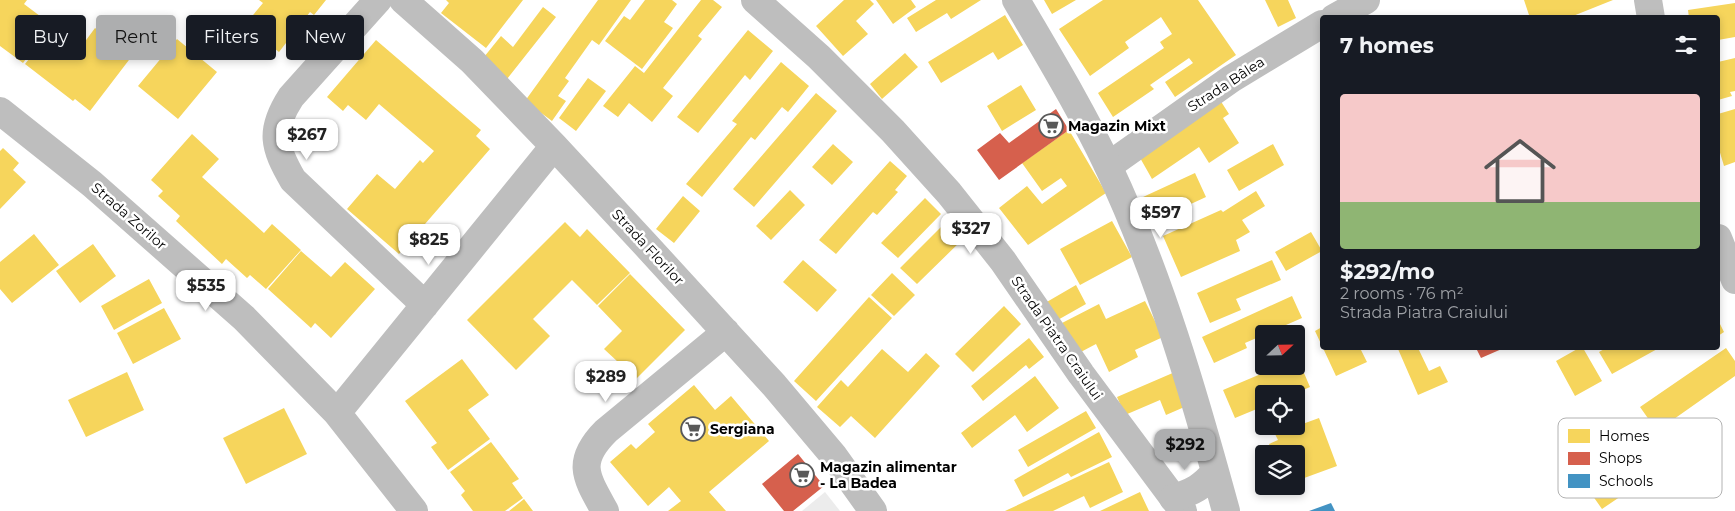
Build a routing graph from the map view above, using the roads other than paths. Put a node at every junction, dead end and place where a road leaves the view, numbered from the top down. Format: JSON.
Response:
{"nodes":[{"id":1,"x":378,"y":0,"type":"edge"},
{"id":2,"x":755,"y":0,"type":"edge"},
{"id":3,"x":1016,"y":0,"type":"edge"},
{"id":4,"x":1366,"y":0,"type":"edge"},
{"id":5,"x":1648,"y":0,"type":"edge"},
{"id":6,"x":415,"y":4,"type":"edge"},
{"id":7,"x":1339,"y":15,"type":"edge"},
{"id":8,"x":1650,"y":15,"type":"edge"},
{"id":9,"x":1320,"y":25,"type":"edge"},
{"id":10,"x":0,"y":112,"type":"edge"},
{"id":11,"x":554,"y":146,"type":"junction"},
{"id":12,"x":1108,"y":166,"type":"junction"},
{"id":13,"x":1720,"y":243,"type":"edge"},
{"id":14,"x":1735,"y":280,"type":"edge"},
{"id":15,"x":425,"y":304,"type":"junction"},
{"id":16,"x":726,"y":332,"type":"junction"},
{"id":17,"x":337,"y":413,"type":"junction"},
{"id":18,"x":1215,"y":472,"type":"junction"},
{"id":19,"x":1178,"y":505,"type":"edge"},
{"id":20,"x":414,"y":511,"type":"edge"},
{"id":21,"x":605,"y":511,"type":"edge"},
{"id":22,"x":873,"y":511,"type":"edge"},
{"id":23,"x":1226,"y":511,"type":"edge"}],
"edges":[{"from":1,"to":15,"type":"street"},
{"from":2,"to":19,"type":"street","name":"Strada Piatra Craiului"},
{"from":3,"to":12,"type":"street"},
{"from":4,"to":7,"type":"street"},
{"from":5,"to":8,"type":"street"},
{"from":6,"to":11,"type":"street","name":"Strada Florilor"},
{"from":9,"to":12,"type":"street","name":"Strada Bâlea"},
{"from":10,"to":17,"type":"street","name":"Strada Zorilor"},
{"from":11,"to":15,"type":"street"},
{"from":11,"to":16,"type":"street","name":"Strada Florilor"},
{"from":12,"to":18,"type":"street"},
{"from":13,"to":14,"type":"street"},
{"from":15,"to":17,"type":"street"},
{"from":16,"to":21,"type":"street"},
{"from":16,"to":22,"type":"street","name":"Strada Florilor"},
{"from":17,"to":20,"type":"street","name":"Strada Zorilor"},
{"from":18,"to":19,"type":"street"},
{"from":18,"to":23,"type":"street"}]}
